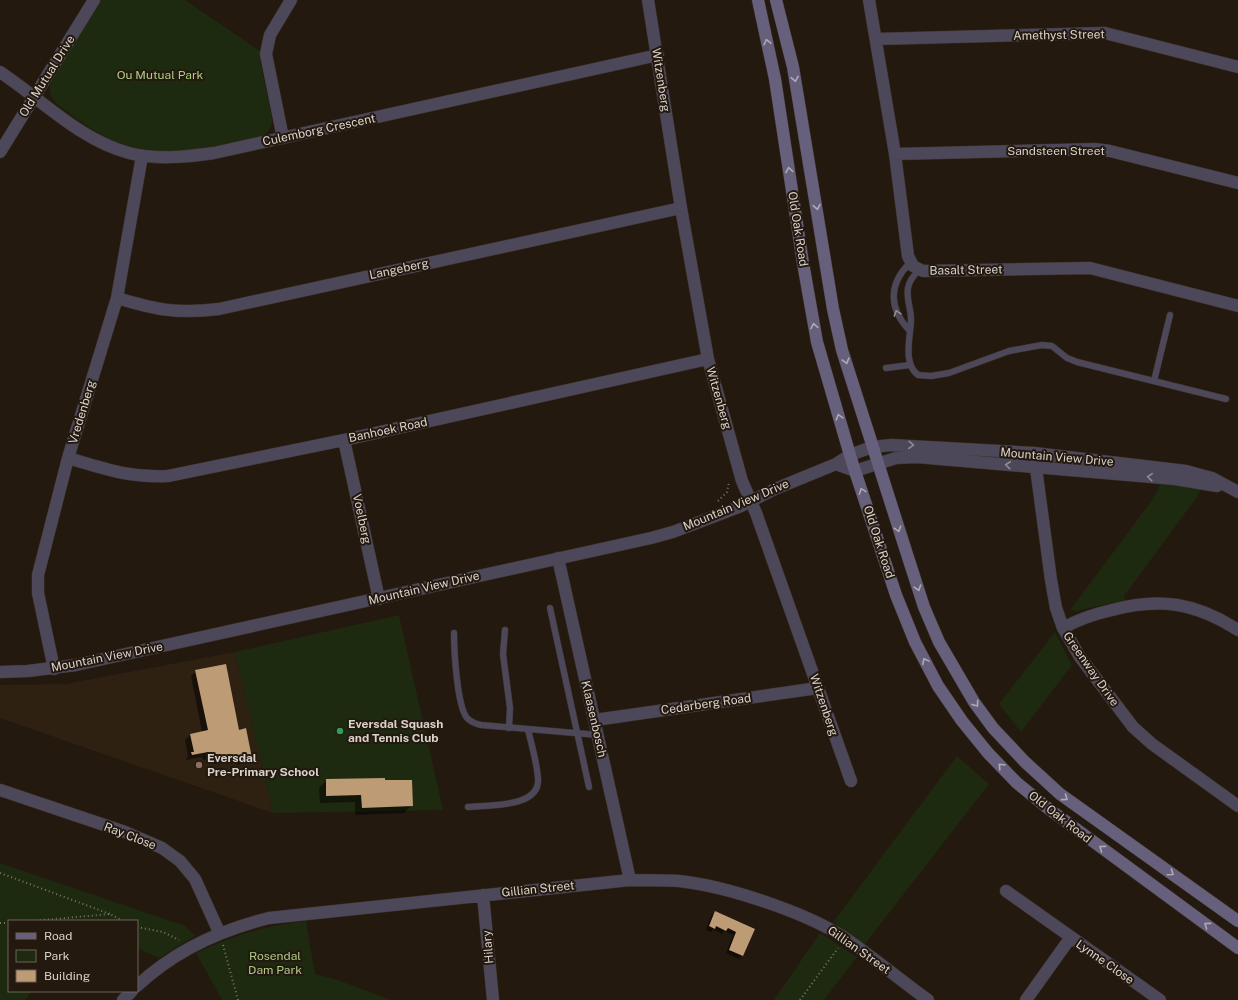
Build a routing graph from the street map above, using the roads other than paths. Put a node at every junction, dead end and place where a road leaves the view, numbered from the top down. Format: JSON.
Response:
{"nodes":[{"id":1,"x":94,"y":0,"type":"edge"},
{"id":2,"x":292,"y":0,"type":"edge"},
{"id":3,"x":648,"y":0,"type":"edge"},
{"id":4,"x":758,"y":0,"type":"edge"},
{"id":5,"x":776,"y":0,"type":"edge"},
{"id":6,"x":869,"y":0,"type":"edge"},
{"id":7,"x":876,"y":39,"type":"junction"},
{"id":8,"x":658,"y":55,"type":"junction"},
{"id":9,"x":1238,"y":67,"type":"edge"},
{"id":10,"x":0,"y":72,"type":"edge"},
{"id":11,"x":34,"y":96,"type":"junction"},
{"id":12,"x":283,"y":138,"type":"junction"},
{"id":13,"x":0,"y":152,"type":"edge"},
{"id":14,"x":895,"y":154,"type":"junction"},
{"id":15,"x":142,"y":156,"type":"junction"},
{"id":16,"x":1238,"y":184,"type":"edge"},
{"id":17,"x":681,"y":208,"type":"junction"},
{"id":18,"x":915,"y":266,"type":"junction"},
{"id":19,"x":117,"y":298,"type":"junction"},
{"id":20,"x":1238,"y":306,"type":"edge"},
{"id":21,"x":1170,"y":315,"type":"dead end"},
{"id":22,"x":909,"y":330,"type":"junction"},
{"id":23,"x":708,"y":359,"type":"junction"},
{"id":24,"x":910,"y":365,"type":"junction"},
{"id":25,"x":886,"y":368,"type":"dead end"},
{"id":26,"x":1154,"y":381,"type":"junction"},
{"id":27,"x":1226,"y":399,"type":"dead end"},
{"id":28,"x":344,"y":440,"type":"junction"},
{"id":29,"x":872,"y":447,"type":"junction"},
{"id":30,"x":1034,"y":453,"type":"junction"},
{"id":31,"x":850,"y":455,"type":"junction"},
{"id":32,"x":68,"y":458,"type":"junction"},
{"id":33,"x":836,"y":464,"type":"junction"},
{"id":34,"x":878,"y":465,"type":"junction"},
{"id":35,"x":1035,"y":467,"type":"junction"},
{"id":36,"x":855,"y":471,"type":"junction"},
{"id":37,"x":1234,"y":490,"type":"edge"},
{"id":38,"x":751,"y":501,"type":"junction"},
{"id":39,"x":558,"y":558,"type":"junction"},
{"id":40,"x":379,"y":599,"type":"junction"},
{"id":41,"x":550,"y":608,"type":"dead end"},
{"id":42,"x":1063,"y":628,"type":"junction"},
{"id":43,"x":505,"y":630,"type":"dead end"},
{"id":44,"x":1238,"y":630,"type":"edge"},
{"id":45,"x":454,"y":633,"type":"dead end"},
{"id":46,"x":54,"y":668,"type":"junction"},
{"id":47,"x":0,"y":672,"type":"edge"},
{"id":48,"x":818,"y":688,"type":"junction"},
{"id":49,"x":595,"y":720,"type":"junction"},
{"id":50,"x":509,"y":728,"type":"junction"},
{"id":51,"x":528,"y":730,"type":"junction"},
{"id":52,"x":577,"y":734,"type":"junction"},
{"id":53,"x":598,"y":735,"type":"junction"},
{"id":54,"x":851,"y":781,"type":"dead end"},
{"id":55,"x":588,"y":787,"type":"dead end"},
{"id":56,"x":0,"y":790,"type":"edge"},
{"id":57,"x":1238,"y":806,"type":"edge"},
{"id":58,"x":468,"y":807,"type":"dead end"},
{"id":59,"x":630,"y":880,"type":"junction"},
{"id":60,"x":1006,"y":891,"type":"dead end"},
{"id":61,"x":483,"y":895,"type":"junction"},
{"id":62,"x":1238,"y":922,"type":"edge"},
{"id":63,"x":219,"y":932,"type":"junction"},
{"id":64,"x":1071,"y":937,"type":"junction"},
{"id":65,"x":1238,"y":948,"type":"edge"},
{"id":66,"x":138,"y":985,"type":"edge"},
{"id":67,"x":131,"y":992,"type":"edge"},
{"id":68,"x":123,"y":1000,"type":"edge"},
{"id":69,"x":493,"y":1000,"type":"edge"},
{"id":70,"x":928,"y":1000,"type":"edge"},
{"id":71,"x":1026,"y":1000,"type":"edge"},
{"id":72,"x":1160,"y":1000,"type":"edge"}],
"edges":[{"from":1,"to":11,"type":"street","name":"Old Mutual Drive"},
{"from":2,"to":12,"type":"street"},
{"from":3,"to":8,"type":"street","name":"Witzenberg"},
{"from":31,"to":4,"type":"main road","name":"Old Oak Road","one_way":true},
{"from":5,"to":29,"type":"main road","name":"Old Oak Road","one_way":true},
{"from":6,"to":7,"type":"street"},
{"from":7,"to":9,"type":"street","name":"Amethyst Street"},
{"from":7,"to":14,"type":"street"},
{"from":8,"to":12,"type":"street","name":"Culemborg Crescent"},
{"from":8,"to":17,"type":"street","name":"Witzenberg"},
{"from":10,"to":11,"type":"street","name":"Culemborg Crescent"},
{"from":11,"to":13,"type":"street","name":"Old Mutual Drive"},
{"from":11,"to":15,"type":"street","name":"Culemborg Crescent"},
{"from":12,"to":15,"type":"street","name":"Culemborg Crescent"},
{"from":14,"to":16,"type":"street","name":"Sandsteen Street"},
{"from":14,"to":18,"type":"street"},
{"from":15,"to":19,"type":"street","name":"Vredenberg"},
{"from":17,"to":19,"type":"street","name":"Langeberg"},
{"from":17,"to":23,"type":"street","name":"Witzenberg"},
{"from":18,"to":20,"type":"street","name":"Basalt Street"},
{"from":18,"to":22,"type":"lane"},
{"from":22,"to":18,"type":"lane","one_way":true},
{"from":19,"to":32,"type":"street","name":"Vredenberg"},
{"from":21,"to":26,"type":"lane"},
{"from":22,"to":24,"type":"lane"},
{"from":23,"to":28,"type":"street","name":"Banhoek Road"},
{"from":23,"to":38,"type":"street","name":"Witzenberg"},
{"from":24,"to":25,"type":"lane"},
{"from":24,"to":26,"type":"lane"},
{"from":26,"to":27,"type":"lane"},
{"from":28,"to":32,"type":"street","name":"Banhoek Road"},
{"from":28,"to":40,"type":"street","name":"Voelberg"},
{"from":29,"to":30,"type":"street","name":"Mountain View Drive","one_way":true},
{"from":29,"to":31,"type":"street","name":"Mountain View Drive"},
{"from":29,"to":34,"type":"main road","name":"Old Oak Road"},
{"from":30,"to":35,"type":"street","name":"Greenway Drive"},
{"from":30,"to":37,"type":"street","name":"Mountain View Drive"},
{"from":31,"to":33,"type":"street","name":"Mountain View Drive"},
{"from":31,"to":36,"type":"main road","name":"Old Oak Road"},
{"from":32,"to":46,"type":"street","name":"Vredenberg"},
{"from":33,"to":36,"type":"street"},
{"from":33,"to":38,"type":"street","name":"Mountain View Drive"},
{"from":35,"to":34,"type":"street","name":"Mountain View Drive","one_way":true},
{"from":34,"to":36,"type":"street","name":"Mountain View Drive"},
{"from":34,"to":62,"type":"main road","name":"Old Oak Road","one_way":true},
{"from":37,"to":35,"type":"street","name":"Mountain View Drive","one_way":true},
{"from":35,"to":42,"type":"street","name":"Greenway Drive"},
{"from":65,"to":36,"type":"main road","name":"Old Oak Road","one_way":true},
{"from":38,"to":39,"type":"street","name":"Mountain View Drive"},
{"from":38,"to":48,"type":"street","name":"Witzenberg"},
{"from":39,"to":40,"type":"street","name":"Mountain View Drive"},
{"from":39,"to":49,"type":"street","name":"Klaasenbosch"},
{"from":40,"to":46,"type":"street","name":"Mountain View Drive"},
{"from":41,"to":52,"type":"lane"},
{"from":42,"to":44,"type":"street"},
{"from":42,"to":57,"type":"street","name":"Greenway Drive"},
{"from":43,"to":50,"type":"lane"},
{"from":45,"to":50,"type":"lane"},
{"from":46,"to":47,"type":"street","name":"Mountain View Drive"},
{"from":48,"to":49,"type":"street","name":"Cedarberg Road"},
{"from":48,"to":54,"type":"street","name":"Witzenberg"},
{"from":49,"to":53,"type":"street","name":"Klaasenbosch"},
{"from":50,"to":51,"type":"lane"},
{"from":51,"to":52,"type":"lane"},
{"from":51,"to":58,"type":"lane"},
{"from":52,"to":53,"type":"lane"},
{"from":52,"to":55,"type":"lane"},
{"from":53,"to":59,"type":"street","name":"Klaasenbosch"},
{"from":56,"to":63,"type":"street","name":"Ray Close"},
{"from":59,"to":61,"type":"street","name":"Gillian Street"},
{"from":59,"to":70,"type":"street","name":"Gillian Street"},
{"from":60,"to":64,"type":"street","name":"Lynne Close"},
{"from":61,"to":63,"type":"street","name":"Gillian Street"},
{"from":61,"to":69,"type":"street","name":"Hilary"},
{"from":63,"to":66,"type":"street","name":"Gillian Street"},
{"from":64,"to":71,"type":"street","name":"Lynne Close"},
{"from":64,"to":72,"type":"street","name":"Lynne Close"},
{"from":67,"to":68,"type":"street"}]}
